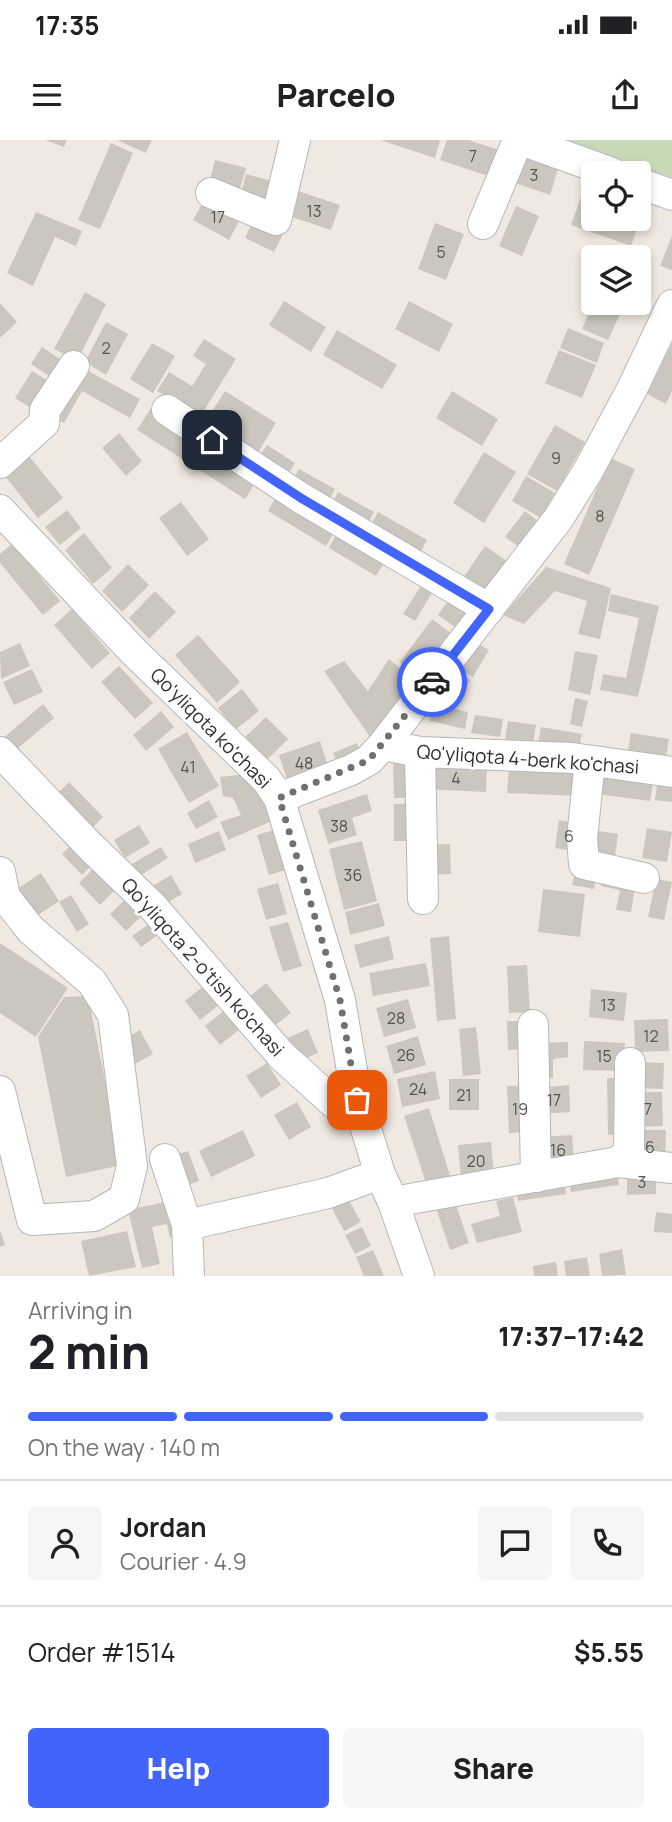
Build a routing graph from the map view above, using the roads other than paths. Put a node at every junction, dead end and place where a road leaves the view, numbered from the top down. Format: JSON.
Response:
{"nodes":[{"id":1,"x":295,"y":140,"type":"edge"},
{"id":2,"x":519,"y":140,"type":"edge"},
{"id":3,"x":581,"y":162,"type":"edge"},
{"id":4,"x":651,"y":187,"type":"edge"},
{"id":5,"x":211,"y":193,"type":"dead end"},
{"id":6,"x":672,"y":195,"type":"edge"},
{"id":7,"x":483,"y":224,"type":"dead end"},
{"id":8,"x":672,"y":305,"type":"edge"},
{"id":9,"x":74,"y":366,"type":"dead end"},
{"id":10,"x":167,"y":410,"type":"dead end"},
{"id":11,"x":0,"y":463,"type":"edge"},
{"id":12,"x":0,"y":510,"type":"edge"},
{"id":13,"x":489,"y":609,"type":"junction"},
{"id":14,"x":383,"y":745,"type":"junction"},
{"id":15,"x":0,"y":752,"type":"edge"},
{"id":16,"x":420,"y":752,"type":"junction"},
{"id":17,"x":590,"y":761,"type":"junction"},
{"id":18,"x":672,"y":772,"type":"edge"},
{"id":19,"x":279,"y":798,"type":"junction"},
{"id":20,"x":0,"y":872,"type":"edge"},
{"id":21,"x":644,"y":878,"type":"dead end"},
{"id":22,"x":423,"y":899,"type":"dead end"},
{"id":23,"x":533,"y":1025,"type":"dead end"},
{"id":24,"x":630,"y":1063,"type":"dead end"},
{"id":25,"x":0,"y":1091,"type":"edge"},
{"id":26,"x":357,"y":1100,"type":"junction"},
{"id":27,"x":165,"y":1159,"type":"dead end"},
{"id":28,"x":618,"y":1162,"type":"junction"},
{"id":29,"x":672,"y":1168,"type":"edge"},
{"id":30,"x":380,"y":1174,"type":"junction"},
{"id":31,"x":536,"y":1177,"type":"junction"},
{"id":32,"x":393,"y":1202,"type":"junction"},
{"id":33,"x":187,"y":1225,"type":"junction"},
{"id":34,"x":189,"y":1276,"type":"edge"},
{"id":35,"x":419,"y":1276,"type":"edge"}],
"edges":[{"from":1,"to":5,"type":"street"},
{"from":2,"to":3,"type":"street"},
{"from":2,"to":7,"type":"street"},
{"from":4,"to":6,"type":"street"},
{"from":8,"to":13,"type":"street"},
{"from":9,"to":11,"type":"street"},
{"from":10,"to":13,"type":"street"},
{"from":12,"to":19,"type":"street","name":"Qo'yliqota ko'chasi"},
{"from":13,"to":14,"type":"street"},
{"from":14,"to":16,"type":"street","name":"Qo'yliqota 4-berk ko'chasi"},
{"from":14,"to":19,"type":"street"},
{"from":15,"to":26,"type":"street","name":"Qo'yliqota 2-o'tish ko'chasi"},
{"from":16,"to":17,"type":"street","name":"Qo'yliqota 4-berk ko'chasi"},
{"from":16,"to":22,"type":"street"},
{"from":17,"to":18,"type":"street","name":"Qo'yliqota 4-berk ko'chasi"},
{"from":17,"to":21,"type":"street"},
{"from":19,"to":26,"type":"street","name":"Qo'yliqota ko'chasi"},
{"from":20,"to":25,"type":"street"},
{"from":23,"to":31,"type":"street"},
{"from":24,"to":28,"type":"street"},
{"from":26,"to":30,"type":"street","name":"Qo'yliqota ko'chasi"},
{"from":27,"to":33,"type":"street"},
{"from":28,"to":29,"type":"street"},
{"from":28,"to":31,"type":"street"},
{"from":30,"to":32,"type":"street","name":"Qo'yliqota ko'chasi"},
{"from":30,"to":33,"type":"street"},
{"from":31,"to":32,"type":"street"},
{"from":32,"to":35,"type":"street","name":"Qo'yliqota ko'chasi"},
{"from":33,"to":34,"type":"street"}]}
